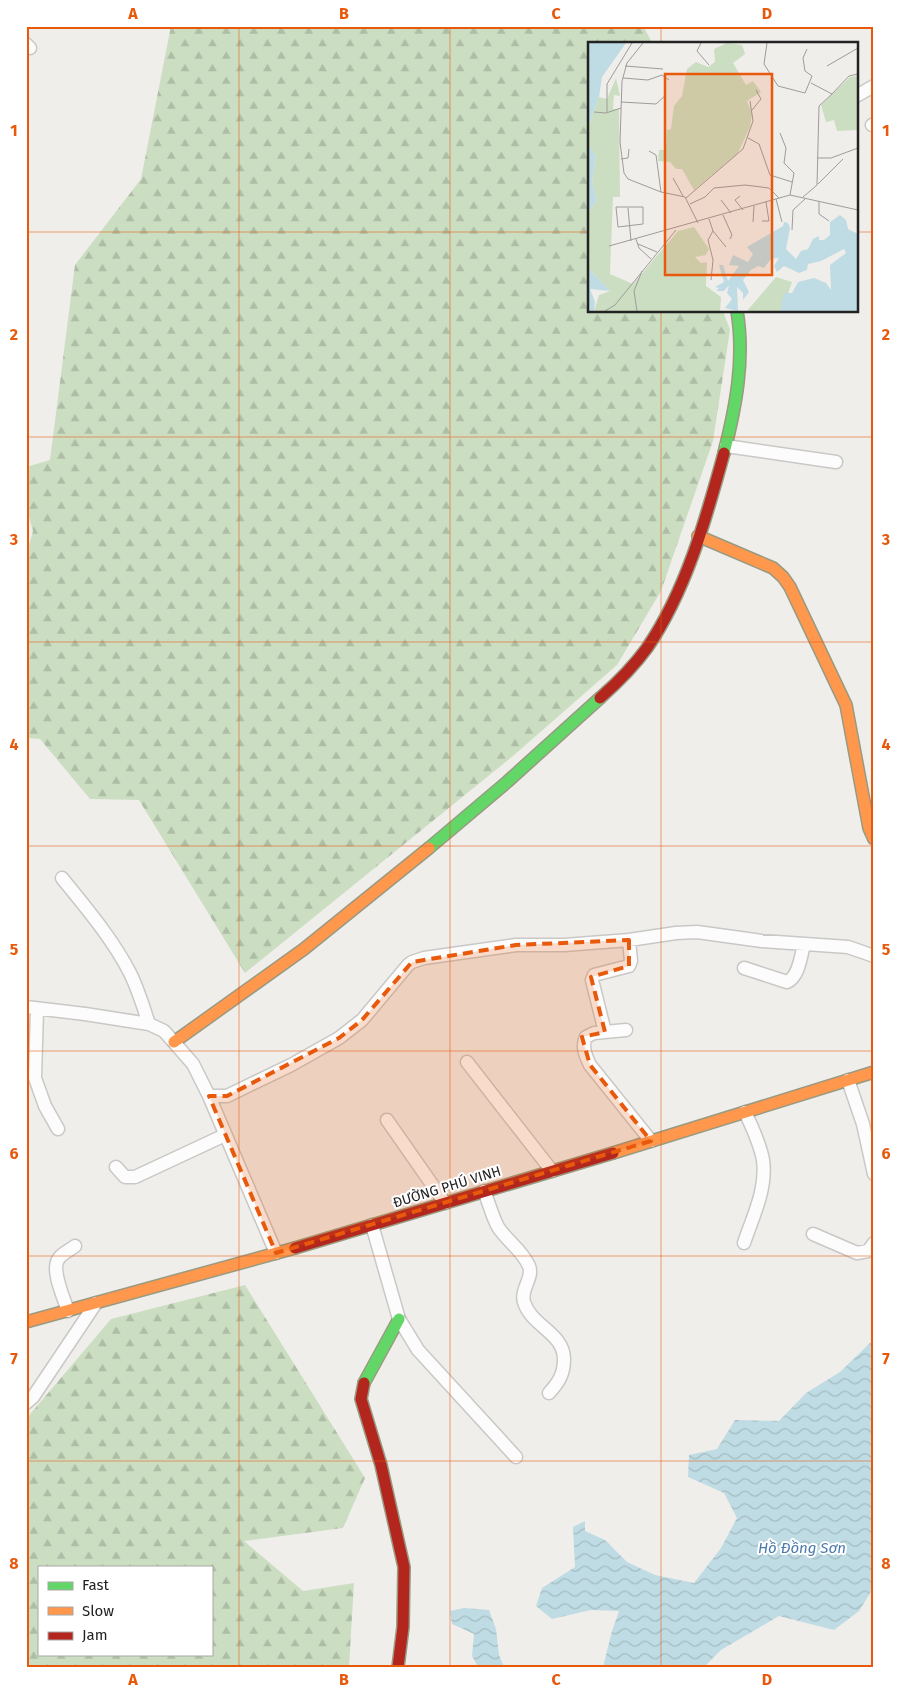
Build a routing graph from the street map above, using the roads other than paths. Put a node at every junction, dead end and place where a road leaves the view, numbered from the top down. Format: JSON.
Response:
{"nodes":[{"id":1,"x":874,"y":86,"type":"edge"},
{"id":2,"x":858,"y":95,"type":"edge"},
{"id":3,"x":737,"y":312,"type":"edge"},
{"id":4,"x":726,"y":446,"type":"junction"},
{"id":5,"x":836,"y":462,"type":"dead end"},
{"id":6,"x":698,"y":536,"type":"junction"},
{"id":7,"x":874,"y":839,"type":"edge"},
{"id":8,"x":62,"y":878,"type":"dead end"},
{"id":9,"x":629,"y":940,"type":"junction"},
{"id":10,"x":804,"y":944,"type":"junction"},
{"id":11,"x":874,"y":956,"type":"edge"},
{"id":12,"x":744,"y":968,"type":"dead end"},
{"id":13,"x":32,"y":1008,"type":"edge"},
{"id":14,"x":149,"y":1024,"type":"junction"},
{"id":15,"x":626,"y":1030,"type":"dead end"},
{"id":16,"x":604,"y":1032,"type":"junction"},
{"id":17,"x":174,"y":1042,"type":"junction"},
{"id":18,"x":467,"y":1062,"type":"dead end"},
{"id":19,"x":874,"y":1072,"type":"edge"},
{"id":20,"x":848,"y":1080,"type":"junction"},
{"id":21,"x":209,"y":1096,"type":"junction"},
{"id":22,"x":745,"y":1112,"type":"junction"},
{"id":23,"x":387,"y":1120,"type":"dead end"},
{"id":24,"x":58,"y":1130,"type":"dead end"},
{"id":25,"x":225,"y":1135,"type":"junction"},
{"id":26,"x":652,"y":1141,"type":"junction"},
{"id":27,"x":116,"y":1167,"type":"dead end"},
{"id":28,"x":552,"y":1171,"type":"junction"},
{"id":29,"x":874,"y":1174,"type":"edge"},
{"id":30,"x":484,"y":1191,"type":"junction"},
{"id":31,"x":445,"y":1203,"type":"junction"},
{"id":32,"x":372,"y":1225,"type":"junction"},
{"id":33,"x":813,"y":1234,"type":"dead end"},
{"id":34,"x":744,"y":1243,"type":"dead end"},
{"id":35,"x":874,"y":1243,"type":"edge"},
{"id":36,"x":75,"y":1246,"type":"dead end"},
{"id":37,"x":276,"y":1253,"type":"junction"},
{"id":38,"x":96,"y":1303,"type":"junction"},
{"id":39,"x":68,"y":1311,"type":"junction"},
{"id":40,"x":399,"y":1319,"type":"junction"},
{"id":41,"x":26,"y":1322,"type":"edge"},
{"id":42,"x":549,"y":1393,"type":"dead end"},
{"id":43,"x":26,"y":1403,"type":"edge"},
{"id":44,"x":516,"y":1458,"type":"dead end"},
{"id":45,"x":398,"y":1667,"type":"edge"}],
"edges":[{"from":1,"to":2,"type":"street"},
{"from":3,"to":4,"type":"street"},
{"from":4,"to":5,"type":"street"},
{"from":4,"to":6,"type":"street"},
{"from":6,"to":7,"type":"street"},
{"from":6,"to":17,"type":"street"},
{"from":8,"to":14,"type":"street"},
{"from":9,"to":10,"type":"street"},
{"from":9,"to":16,"type":"street"},
{"from":9,"to":21,"type":"street"},
{"from":10,"to":11,"type":"street"},
{"from":10,"to":12,"type":"street"},
{"from":13,"to":14,"type":"street"},
{"from":13,"to":24,"type":"street"},
{"from":14,"to":17,"type":"street"},
{"from":15,"to":16,"type":"street"},
{"from":16,"to":26,"type":"street"},
{"from":17,"to":21,"type":"street"},
{"from":18,"to":28,"type":"street"},
{"from":19,"to":20,"type":"street","name":"ĐƯỜNG PHÚ VINH"},
{"from":20,"to":22,"type":"street","name":"ĐƯỜNG PHÚ VINH"},
{"from":20,"to":29,"type":"street"},
{"from":21,"to":25,"type":"street"},
{"from":22,"to":26,"type":"street","name":"ĐƯỜNG PHÚ VINH"},
{"from":22,"to":34,"type":"street"},
{"from":23,"to":31,"type":"street"},
{"from":25,"to":27,"type":"street"},
{"from":25,"to":37,"type":"street"},
{"from":26,"to":28,"type":"street","name":"ĐƯỜNG PHÚ VINH"},
{"from":28,"to":30,"type":"street","name":"ĐƯỜNG PHÚ VINH"},
{"from":30,"to":31,"type":"street","name":"ĐƯỜNG PHÚ VINH"},
{"from":30,"to":42,"type":"street"},
{"from":31,"to":32,"type":"street","name":"ĐƯỜNG PHÚ VINH"},
{"from":32,"to":37,"type":"street","name":"ĐƯỜNG PHÚ VINH"},
{"from":32,"to":40,"type":"street"},
{"from":33,"to":35,"type":"street"},
{"from":36,"to":39,"type":"street"},
{"from":37,"to":38,"type":"street","name":"ĐƯỜNG PHÚ VINH"},
{"from":38,"to":39,"type":"street","name":"ĐƯỜNG PHÚ VINH"},
{"from":38,"to":43,"type":"street"},
{"from":39,"to":41,"type":"street","name":"ĐƯỜNG PHÚ VINH"},
{"from":40,"to":44,"type":"street"},
{"from":40,"to":45,"type":"street"}]}
